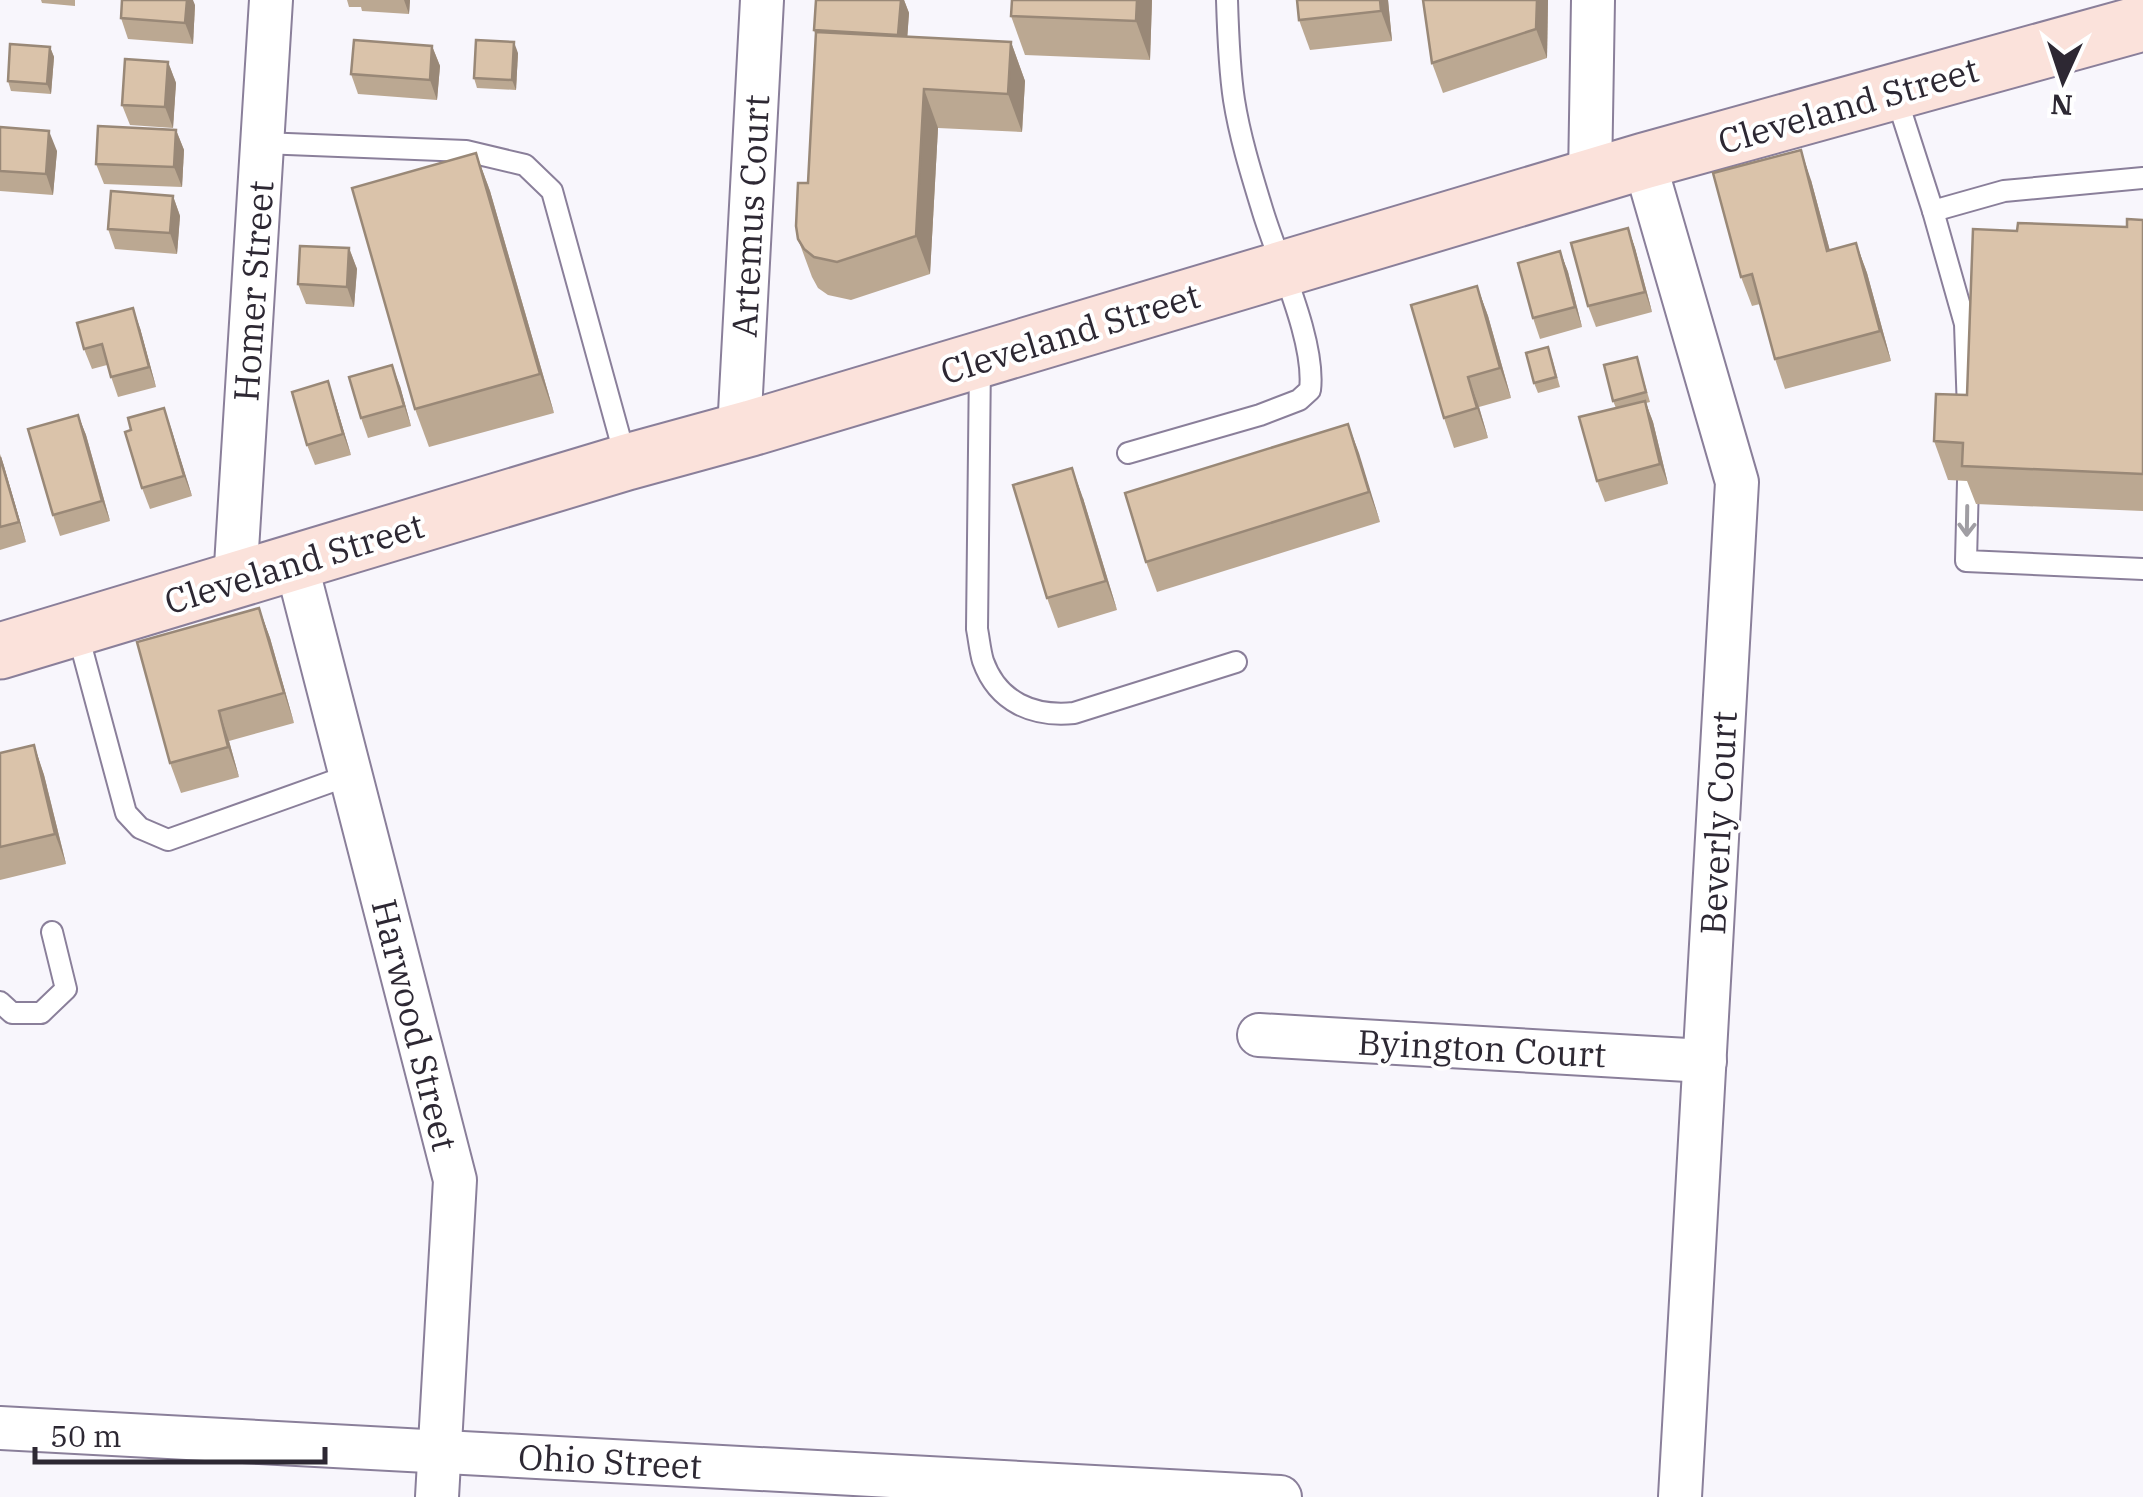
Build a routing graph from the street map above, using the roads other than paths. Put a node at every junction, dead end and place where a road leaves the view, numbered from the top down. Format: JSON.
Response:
{"nodes":[{"id":1,"x":271,"y":0,"type":"edge"},
{"id":2,"x":762,"y":0,"type":"edge"},
{"id":3,"x":1227,"y":0,"type":"edge"},
{"id":4,"x":1593,"y":0,"type":"edge"},
{"id":5,"x":2143,"y":23,"type":"edge"},
{"id":6,"x":1894,"y":92,"type":"junction"},
{"id":7,"x":262,"y":142,"type":"junction"},
{"id":8,"x":1644,"y":162,"type":"junction"},
{"id":9,"x":1590,"y":177,"type":"junction"},
{"id":10,"x":2143,"y":178,"type":"edge"},
{"id":11,"x":1933,"y":212,"type":"junction"},
{"id":12,"x":1283,"y":269,"type":"junction"},
{"id":13,"x":980,"y":360,"type":"junction"},
{"id":14,"x":739,"y":431,"type":"junction"},
{"id":15,"x":1968,"y":433,"type":"edge"},
{"id":16,"x":1128,"y":453,"type":"dead end"},
{"id":17,"x":627,"y":462,"type":"junction"},
{"id":18,"x":1968,"y":481,"type":"edge"},
{"id":19,"x":296,"y":564,"type":"junction"},
{"id":20,"x":2143,"y":569,"type":"edge"},
{"id":21,"x":235,"y":582,"type":"junction"},
{"id":22,"x":76,"y":629,"type":"junction"},
{"id":23,"x":0,"y":651,"type":"edge"},
{"id":24,"x":1236,"y":662,"type":"dead end"},
{"id":25,"x":350,"y":774,"type":"junction"},
{"id":26,"x":52,"y":932,"type":"dead end"},
{"id":27,"x":0,"y":1002,"type":"edge"},
{"id":28,"x":1259,"y":1035,"type":"dead end"},
{"id":29,"x":1705,"y":1061,"type":"junction"},
{"id":30,"x":0,"y":1428,"type":"edge"},
{"id":31,"x":439,"y":1452,"type":"junction"},
{"id":32,"x":437,"y":1497,"type":"edge"},
{"id":33,"x":1280,"y":1497,"type":"edge"},
{"id":34,"x":1680,"y":1497,"type":"edge"}],
"edges":[{"from":1,"to":7,"type":"street","name":"Homer Street"},
{"from":2,"to":14,"type":"street","name":"Artemus Court"},
{"from":3,"to":12,"type":"lane"},
{"from":4,"to":9,"type":"street"},
{"from":5,"to":6,"type":"main road","name":"Cleveland Street"},
{"from":6,"to":8,"type":"main road","name":"Cleveland Street"},
{"from":6,"to":11,"type":"lane"},
{"from":7,"to":17,"type":"lane"},
{"from":7,"to":21,"type":"street","name":"Homer Street"},
{"from":8,"to":9,"type":"main road","name":"Cleveland Street"},
{"from":8,"to":29,"type":"street","name":"Beverly Court"},
{"from":9,"to":12,"type":"main road","name":"Cleveland Street"},
{"from":10,"to":11,"type":"lane"},
{"from":11,"to":15,"type":"lane"},
{"from":12,"to":13,"type":"main road","name":"Cleveland Street"},
{"from":12,"to":16,"type":"lane"},
{"from":13,"to":14,"type":"main road","name":"Cleveland Street"},
{"from":13,"to":24,"type":"lane"},
{"from":14,"to":17,"type":"main road","name":"Cleveland Street"},
{"from":17,"to":19,"type":"main road","name":"Cleveland Street"},
{"from":18,"to":20,"type":"lane","one_way":true},
{"from":19,"to":21,"type":"main road","name":"Cleveland Street"},
{"from":19,"to":25,"type":"street","name":"Harwood Street"},
{"from":21,"to":22,"type":"main road","name":"Cleveland Street"},
{"from":22,"to":23,"type":"main road","name":"Cleveland Street"},
{"from":22,"to":25,"type":"lane"},
{"from":25,"to":31,"type":"street","name":"Harwood Street"},
{"from":26,"to":27,"type":"lane"},
{"from":28,"to":29,"type":"street","name":"Byington Court"},
{"from":29,"to":34,"type":"street","name":"Beverly Court"},
{"from":30,"to":31,"type":"street","name":"Ohio Street"},
{"from":31,"to":32,"type":"street","name":"Harwood Street"},
{"from":31,"to":33,"type":"street","name":"Ohio Street"}]}
